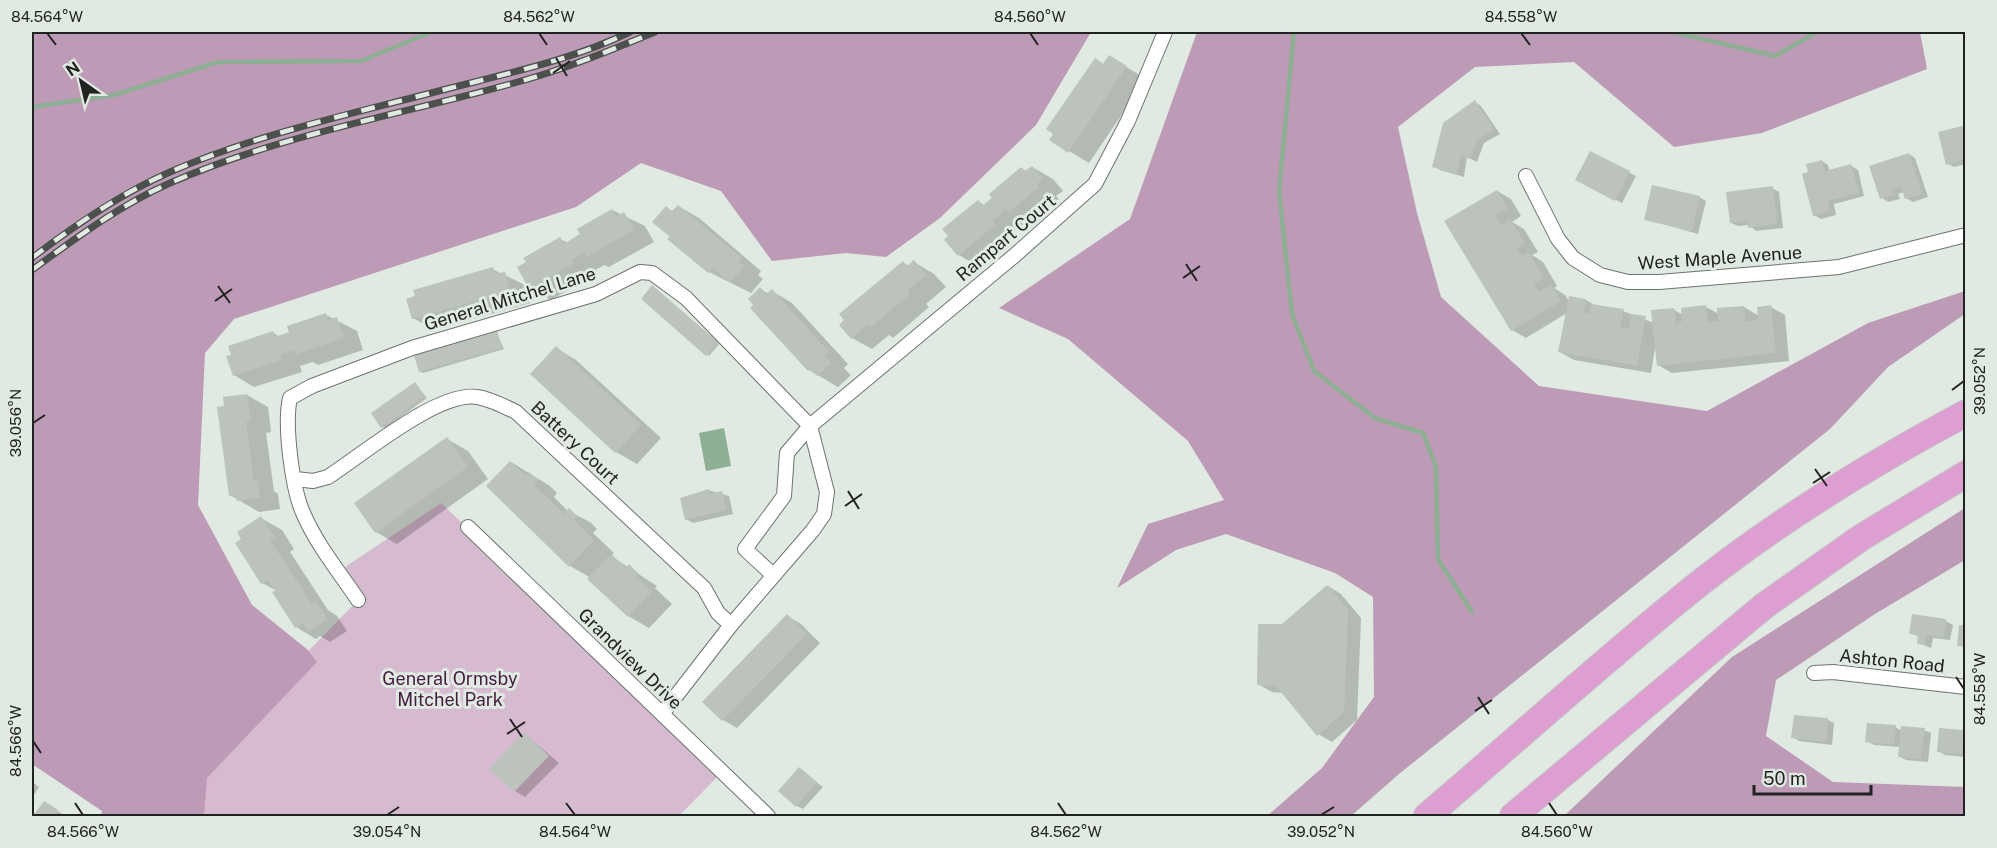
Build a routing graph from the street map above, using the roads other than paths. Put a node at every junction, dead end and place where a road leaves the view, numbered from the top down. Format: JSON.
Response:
{"nodes":[{"id":1,"x":1165,"y":32,"type":"edge"},
{"id":2,"x":1526,"y":176,"type":"dead end"},
{"id":3,"x":1965,"y":235,"type":"edge"},
{"id":4,"x":1965,"y":413,"type":"edge"},
{"id":5,"x":810,"y":426,"type":"junction"},
{"id":6,"x":1965,"y":474,"type":"edge"},
{"id":7,"x":296,"y":479,"type":"junction"},
{"id":8,"x":468,"y":527,"type":"dead end"},
{"id":9,"x":773,"y":575,"type":"junction"},
{"id":10,"x":358,"y":600,"type":"dead end"},
{"id":11,"x":731,"y":625,"type":"junction"},
{"id":12,"x":1814,"y":673,"type":"dead end"},
{"id":13,"x":1965,"y":687,"type":"edge"},
{"id":14,"x":662,"y":714,"type":"junction"},
{"id":15,"x":768,"y":816,"type":"edge"},
{"id":16,"x":1426,"y":816,"type":"edge"},
{"id":17,"x":1513,"y":816,"type":"edge"}],
"edges":[{"from":1,"to":5,"type":"street","name":"Rampart Court"},
{"from":2,"to":3,"type":"street","name":"West Maple Avenue"},
{"from":4,"to":16,"type":"highway"},
{"from":5,"to":7,"type":"street","name":"General Mitchel Lane"},
{"from":5,"to":9,"type":"street","name":"General Mitchel Lane"},
{"from":5,"to":9,"type":"street","name":"Rampart Court"},
{"from":6,"to":17,"type":"highway"},
{"from":7,"to":10,"type":"street","name":"General Mitchel Lane"},
{"from":7,"to":11,"type":"street","name":"Battery Court"},
{"from":8,"to":14,"type":"street","name":"Grandview Drive"},
{"from":9,"to":11,"type":"street","name":"General Mitchel Lane"},
{"from":11,"to":14,"type":"street","name":"General Mitchel Lane"},
{"from":12,"to":13,"type":"street","name":"Ashton Road"},
{"from":14,"to":15,"type":"street","name":"Grandview Drive"}]}
